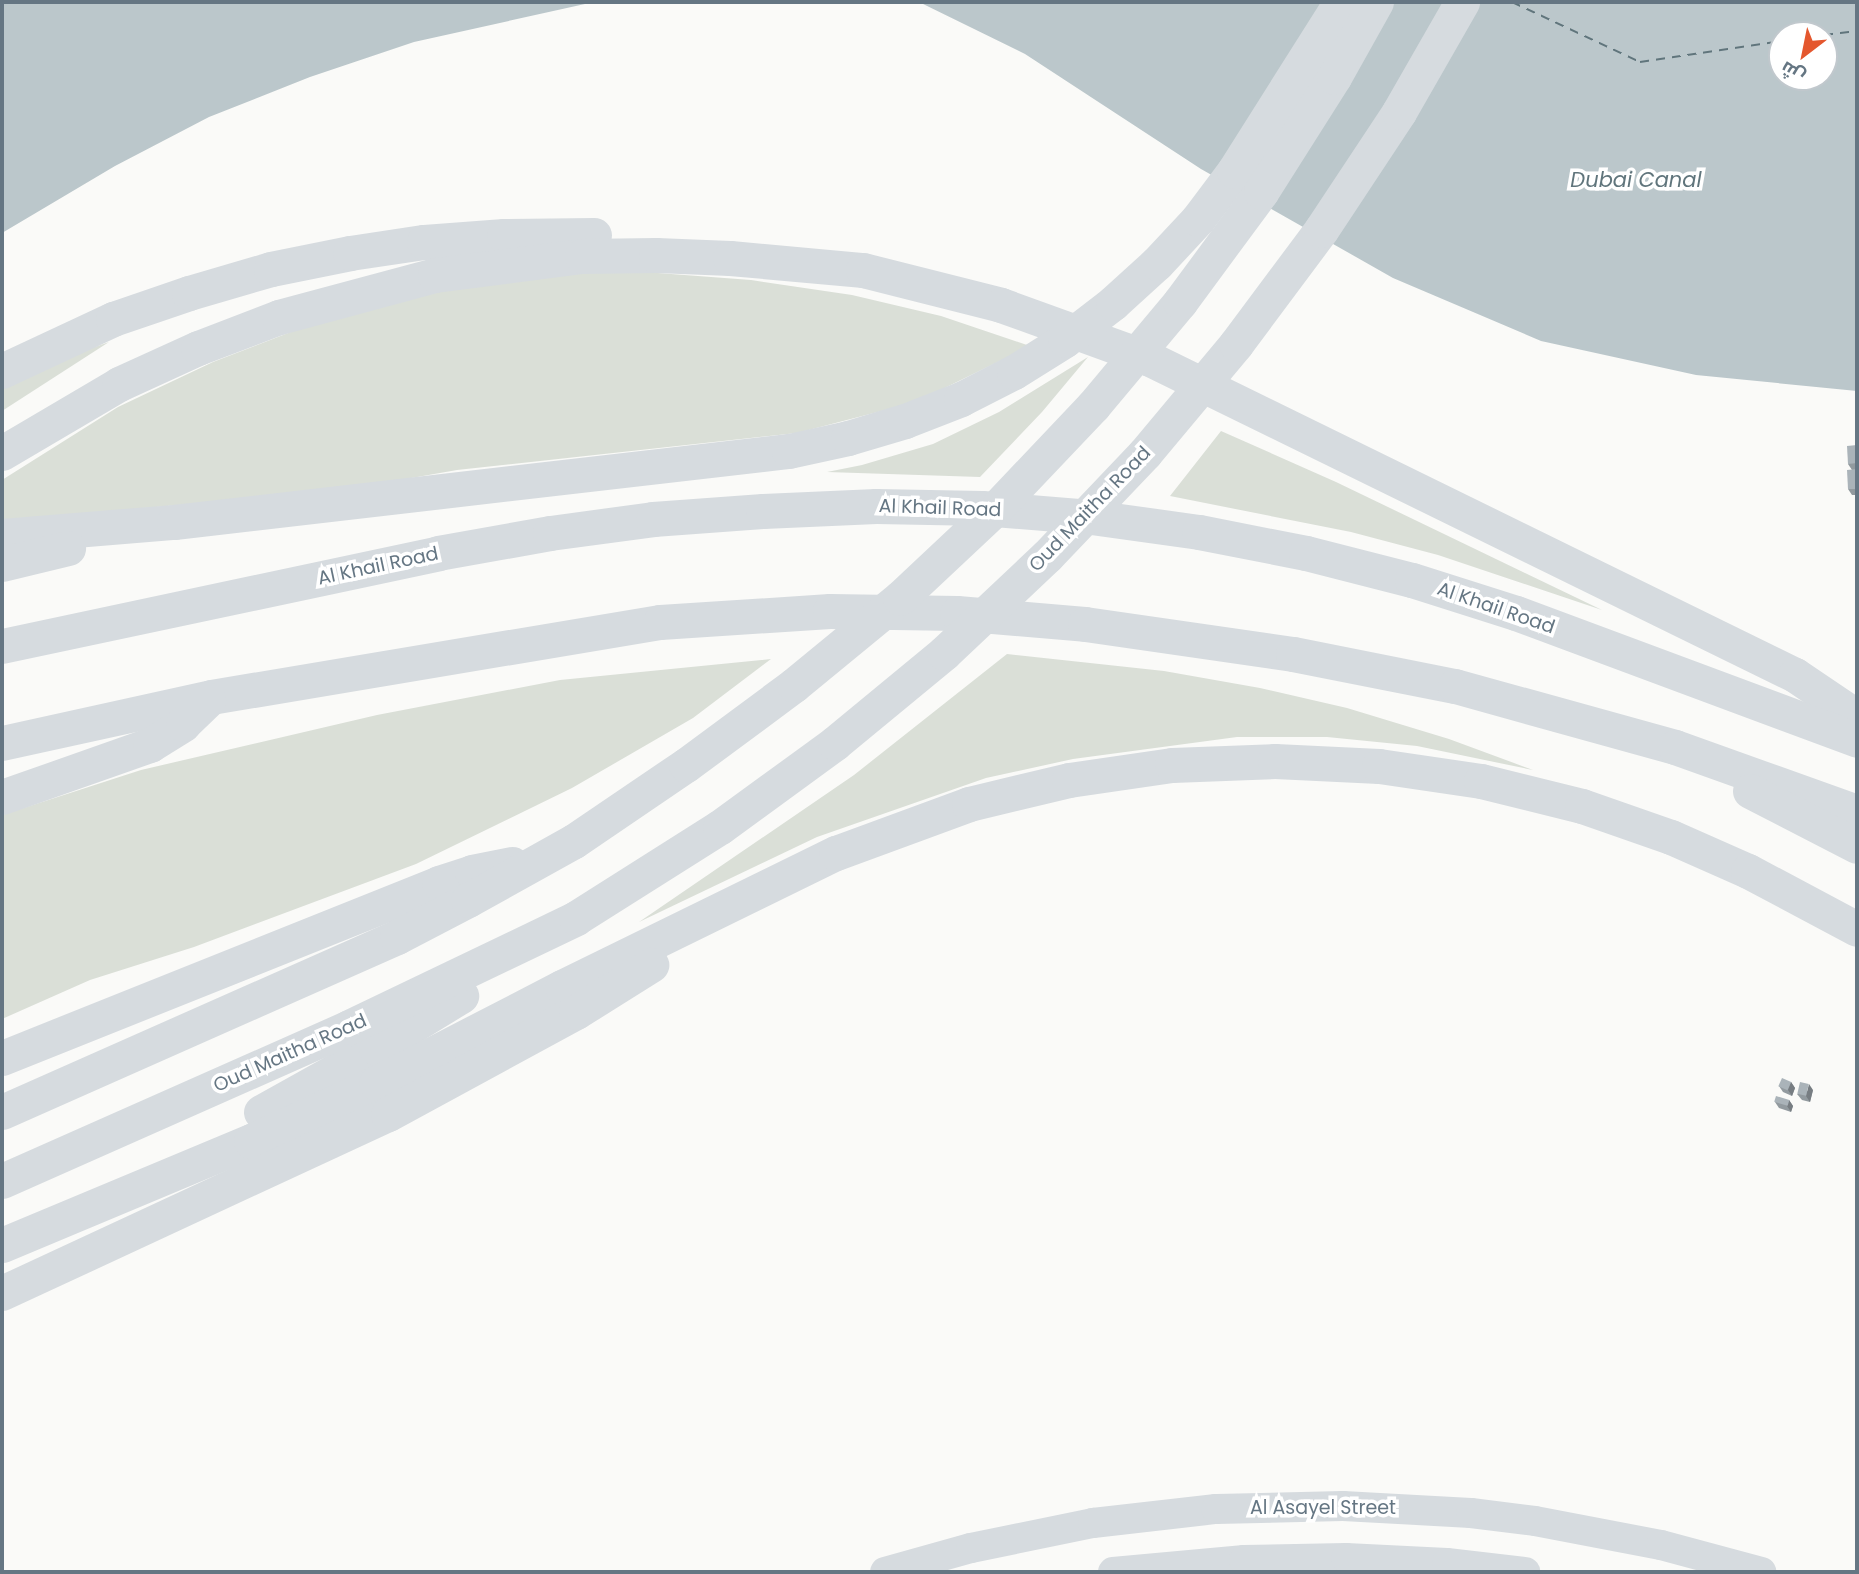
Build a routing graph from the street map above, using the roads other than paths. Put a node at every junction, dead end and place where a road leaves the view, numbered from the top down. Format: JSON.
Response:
{"nodes":[{"id":1,"x":1341,"y":2,"type":"edge"},
{"id":2,"x":1376,"y":2,"type":"edge"},
{"id":3,"x":1462,"y":2,"type":"edge"},
{"id":4,"x":863,"y":270,"type":"junction"},
{"id":5,"x":2,"y":371,"type":"edge"},
{"id":6,"x":2,"y":453,"type":"edge"},
{"id":7,"x":174,"y":522,"type":"junction"},
{"id":8,"x":2,"y":537,"type":"edge"},
{"id":9,"x":2,"y":564,"type":"edge"},
{"id":10,"x":2,"y":646,"type":"edge"},
{"id":11,"x":211,"y":697,"type":"junction"},
{"id":12,"x":1857,"y":717,"type":"edge"},
{"id":13,"x":1857,"y":740,"type":"edge"},
{"id":14,"x":2,"y":743,"type":"edge"},
{"id":15,"x":1675,"y":747,"type":"junction"},
{"id":16,"x":2,"y":797,"type":"edge"},
{"id":17,"x":1857,"y":812,"type":"edge"},
{"id":18,"x":1857,"y":846,"type":"edge"},
{"id":19,"x":540,"y":861,"type":"junction"},
{"id":20,"x":747,"y":895,"type":"junction"},
{"id":21,"x":588,"y":911,"type":"junction"},
{"id":22,"x":1857,"y":929,"type":"edge"},
{"id":23,"x":2,"y":1058,"type":"edge"},
{"id":24,"x":2,"y":1112,"type":"edge"},
{"id":25,"x":2,"y":1181,"type":"edge"},
{"id":26,"x":2,"y":1243,"type":"edge"},
{"id":27,"x":2,"y":1293,"type":"edge"},
{"id":28,"x":885,"y":1572,"type":"edge"},
{"id":29,"x":1113,"y":1572,"type":"edge"},
{"id":30,"x":1525,"y":1572,"type":"edge"},
{"id":31,"x":1761,"y":1572,"type":"edge"}],
"edges":[{"from":1,"to":7,"type":"highway"},
{"from":2,"to":19,"type":"highway"},
{"from":3,"to":21,"type":"highway","name":"Oud Maitha Road"},
{"from":4,"to":5,"type":"highway"},
{"from":4,"to":6,"type":"highway"},
{"from":4,"to":12,"type":"highway"},
{"from":7,"to":8,"type":"highway"},
{"from":7,"to":9,"type":"highway"},
{"from":10,"to":13,"type":"highway","name":"Al Khail Road"},
{"from":11,"to":14,"type":"highway"},
{"from":11,"to":15,"type":"highway"},
{"from":11,"to":16,"type":"highway"},
{"from":15,"to":17,"type":"highway"},
{"from":15,"to":18,"type":"highway"},
{"from":19,"to":23,"type":"highway"},
{"from":19,"to":24,"type":"highway"},
{"from":20,"to":22,"type":"highway"},
{"from":20,"to":26,"type":"highway"},
{"from":20,"to":27,"type":"highway"},
{"from":21,"to":25,"type":"highway","name":"Oud Maitha Road"},
{"from":21,"to":26,"type":"highway"},
{"from":28,"to":31,"type":"main road","name":"Al Asayel Street"},
{"from":29,"to":30,"type":"main road"}]}
